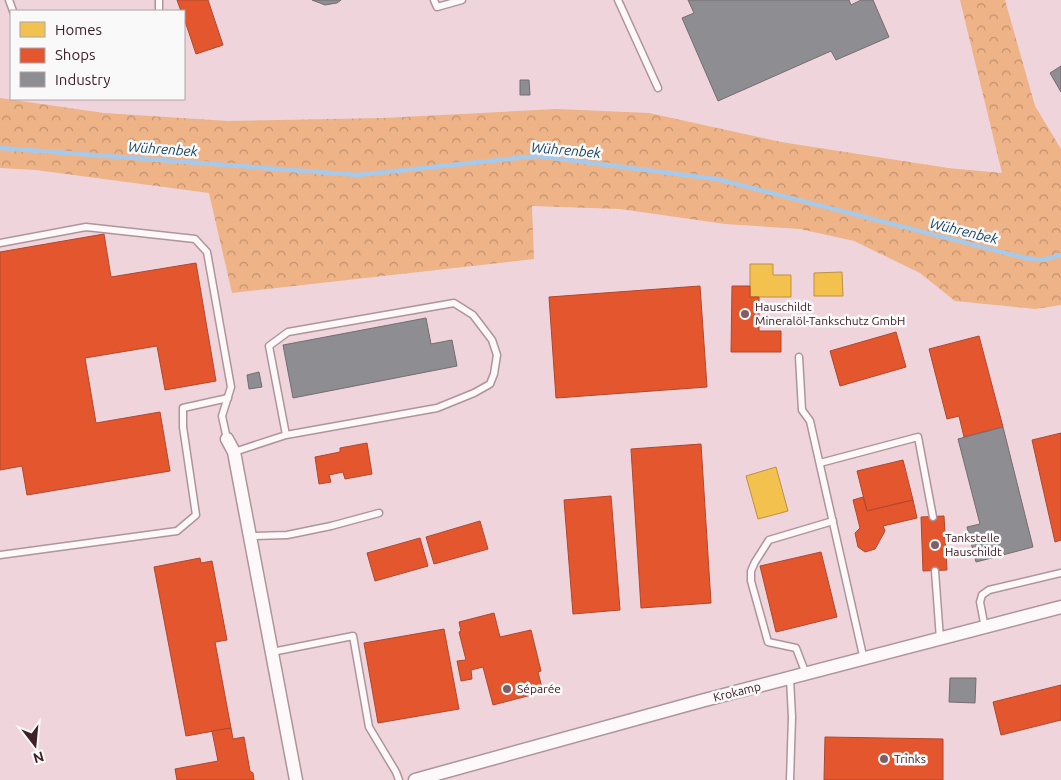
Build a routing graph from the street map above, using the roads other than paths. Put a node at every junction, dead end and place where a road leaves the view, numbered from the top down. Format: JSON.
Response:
{"nodes":[{"id":1,"x":434,"y":0,"type":"edge"},
{"id":2,"x":462,"y":0,"type":"edge"},
{"id":3,"x":618,"y":0,"type":"edge"},
{"id":4,"x":658,"y":88,"type":"dead end"},
{"id":5,"x":0,"y":242,"type":"edge"},
{"id":6,"x":799,"y":357,"type":"dead end"},
{"id":7,"x":228,"y":398,"type":"junction"},
{"id":8,"x":286,"y":435,"type":"junction"},
{"id":9,"x":227,"y":439,"type":"joint"},
{"id":10,"x":234,"y":452,"type":"junction"},
{"id":11,"x":820,"y":463,"type":"junction"},
{"id":12,"x":379,"y":513,"type":"dead end"},
{"id":13,"x":933,"y":517,"type":"dead end"},
{"id":14,"x":833,"y":521,"type":"junction"},
{"id":15,"x":250,"y":536,"type":"junction"},
{"id":16,"x":0,"y":555,"type":"edge"},
{"id":17,"x":935,"y":571,"type":"dead end"},
{"id":18,"x":1061,"y":573,"type":"edge"},
{"id":19,"x":1061,"y":608,"type":"edge"},
{"id":20,"x":985,"y":628,"type":"junction"},
{"id":21,"x":940,"y":639,"type":"junction"},
{"id":22,"x":272,"y":652,"type":"junction"},
{"id":23,"x":864,"y":660,"type":"junction"},
{"id":24,"x":806,"y":674,"type":"junction"},
{"id":25,"x":790,"y":679,"type":"junction"},
{"id":26,"x":296,"y":780,"type":"edge"},
{"id":27,"x":399,"y":780,"type":"edge"},
{"id":28,"x":415,"y":780,"type":"edge"},
{"id":29,"x":790,"y":780,"type":"edge"}],
"edges":[{"from":1,"to":2,"type":"lane"},
{"from":3,"to":4,"type":"lane"},
{"from":5,"to":7,"type":"lane"},
{"from":6,"to":11,"type":"lane"},
{"from":7,"to":9,"type":"lane"},
{"from":7,"to":16,"type":"lane"},
{"from":8,"to":8,"type":"lane"},
{"from":8,"to":10,"type":"lane"},
{"from":9,"to":10,"type":"street"},
{"from":10,"to":15,"type":"street"},
{"from":11,"to":13,"type":"lane"},
{"from":11,"to":14,"type":"lane"},
{"from":12,"to":15,"type":"lane"},
{"from":14,"to":23,"type":"lane"},
{"from":14,"to":24,"type":"lane"},
{"from":15,"to":22,"type":"street"},
{"from":17,"to":21,"type":"lane"},
{"from":18,"to":20,"type":"lane"},
{"from":19,"to":20,"type":"street","name":"Krokamp"},
{"from":20,"to":21,"type":"street","name":"Krokamp"},
{"from":21,"to":23,"type":"street","name":"Krokamp"},
{"from":22,"to":26,"type":"street"},
{"from":22,"to":27,"type":"lane"},
{"from":23,"to":24,"type":"street","name":"Krokamp"},
{"from":24,"to":25,"type":"street","name":"Krokamp"},
{"from":25,"to":28,"type":"street","name":"Krokamp"},
{"from":25,"to":29,"type":"lane"}]}
